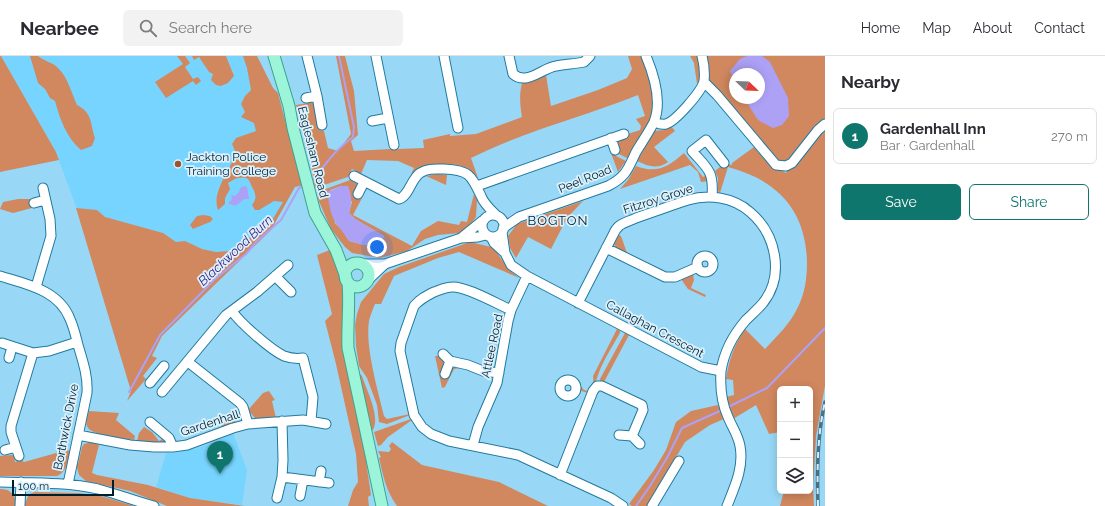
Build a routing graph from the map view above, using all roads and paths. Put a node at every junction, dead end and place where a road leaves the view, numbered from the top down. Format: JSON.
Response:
{"nodes":[{"id":1,"x":274,"y":56,"type":"edge"},
{"id":2,"x":307,"y":56,"type":"edge"},
{"id":3,"x":376,"y":56,"type":"edge"},
{"id":4,"x":444,"y":56,"type":"edge"},
{"id":5,"x":509,"y":56,"type":"edge"},
{"id":6,"x":590,"y":56,"type":"edge"},
{"id":7,"x":646,"y":56,"type":"edge"},
{"id":8,"x":702,"y":56,"type":"edge"},
{"id":9,"x":704,"y":82,"type":"junction"},
{"id":10,"x":317,"y":96,"type":"junction"},
{"id":11,"x":306,"y":98,"type":"dead end"},
{"id":12,"x":388,"y":118,"type":"junction"},
{"id":13,"x":372,"y":121,"type":"dead end"},
{"id":14,"x":654,"y":122,"type":"junction"},
{"id":15,"x":825,"y":124,"type":"edge"},
{"id":16,"x":322,"y":125,"type":"dead end"},
{"id":17,"x":458,"y":128,"type":"dead end"},
{"id":18,"x":624,"y":134,"type":"dead end"},
{"id":19,"x":611,"y":138,"type":"junction"},
{"id":20,"x":394,"y":145,"type":"dead end"},
{"id":21,"x":615,"y":150,"type":"dead end"},
{"id":22,"x":724,"y":163,"type":"dead end"},
{"id":23,"x":354,"y":176,"type":"dead end"},
{"id":24,"x":364,"y":182,"type":"junction"},
{"id":25,"x":477,"y":186,"type":"junction"},
{"id":26,"x":43,"y":188,"type":"dead end"},
{"id":27,"x":358,"y":194,"type":"dead end"},
{"id":28,"x":481,"y":197,"type":"junction"},
{"id":29,"x":712,"y":197,"type":"junction"},
{"id":30,"x":45,"y":200,"type":"junction"},
{"id":31,"x":34,"y":202,"type":"dead end"},
{"id":32,"x":497,"y":215,"type":"junction"},
{"id":33,"x":519,"y":217,"type":"junction"},
{"id":34,"x":483,"y":220,"type":"junction"},
{"id":35,"x":503,"y":230,"type":"junction"},
{"id":36,"x":488,"y":236,"type":"junction"},
{"id":37,"x":461,"y":238,"type":"junction"},
{"id":38,"x":606,"y":248,"type":"junction"},
{"id":39,"x":336,"y":250,"type":"junction"},
{"id":40,"x":505,"y":254,"type":"junction"},
{"id":41,"x":360,"y":264,"type":"junction"},
{"id":42,"x":385,"y":264,"type":"junction"},
{"id":43,"x":288,"y":265,"type":"dead end"},
{"id":44,"x":698,"y":267,"type":"dead end"},
{"id":45,"x":0,"y":276,"type":"edge"},
{"id":46,"x":275,"y":276,"type":"junction"},
{"id":47,"x":527,"y":276,"type":"junction"},
{"id":48,"x":347,"y":280,"type":"junction"},
{"id":49,"x":366,"y":283,"type":"junction"},
{"id":50,"x":36,"y":287,"type":"junction"},
{"id":51,"x":291,"y":292,"type":"dead end"},
{"id":52,"x":578,"y":302,"type":"junction"},
{"id":53,"x":512,"y":310,"type":"junction"},
{"id":54,"x":232,"y":311,"type":"junction"},
{"id":55,"x":348,"y":313,"type":"junction"},
{"id":56,"x":77,"y":342,"type":"junction"},
{"id":57,"x":2,"y":344,"type":"dead end"},
{"id":58,"x":12,"y":347,"type":"junction"},
{"id":59,"x":32,"y":353,"type":"junction"},
{"id":60,"x":443,"y":354,"type":"dead end"},
{"id":61,"x":312,"y":355,"type":"dead end"},
{"id":62,"x":8,"y":358,"type":"dead end"},
{"id":63,"x":303,"y":358,"type":"junction"},
{"id":64,"x":450,"y":361,"type":"junction"},
{"id":65,"x":188,"y":362,"type":"junction"},
{"id":66,"x":721,"y":371,"type":"junction"},
{"id":67,"x":445,"y":374,"type":"dead end"},
{"id":68,"x":499,"y":374,"type":"junction"},
{"id":69,"x":170,"y":382,"type":"junction"},
{"id":70,"x":150,"y":383,"type":"dead end"},
{"id":71,"x":575,"y":391,"type":"dead end"},
{"id":72,"x":162,"y":392,"type":"dead end"},
{"id":73,"x":590,"y":399,"type":"junction"},
{"id":74,"x":282,"y":421,"type":"junction"},
{"id":75,"x":311,"y":421,"type":"junction"},
{"id":76,"x":150,"y":422,"type":"dead end"},
{"id":77,"x":248,"y":424,"type":"junction"},
{"id":78,"x":326,"y":424,"type":"dead end"},
{"id":79,"x":78,"y":435,"type":"junction"},
{"id":80,"x":619,"y":435,"type":"dead end"},
{"id":81,"x":632,"y":436,"type":"junction"},
{"id":82,"x":640,"y":444,"type":"dead end"},
{"id":83,"x":473,"y":445,"type":"junction"},
{"id":84,"x":173,"y":447,"type":"junction"},
{"id":85,"x":5,"y":450,"type":"dead end"},
{"id":86,"x":679,"y":461,"type":"dead end"},
{"id":87,"x":321,"y":471,"type":"dead end"},
{"id":88,"x":560,"y":475,"type":"junction"},
{"id":89,"x":282,"y":477,"type":"junction"},
{"id":90,"x":303,"y":480,"type":"junction"},
{"id":91,"x":0,"y":482,"type":"edge"},
{"id":92,"x":21,"y":482,"type":"junction"},
{"id":93,"x":319,"y":482,"type":"junction"},
{"id":94,"x":68,"y":484,"type":"junction"},
{"id":95,"x":329,"y":484,"type":"dead end"},
{"id":96,"x":300,"y":496,"type":"dead end"},
{"id":97,"x":277,"y":498,"type":"dead end"},
{"id":98,"x":20,"y":506,"type":"edge"},
{"id":99,"x":154,"y":506,"type":"edge"},
{"id":100,"x":382,"y":506,"type":"edge"},
{"id":101,"x":623,"y":506,"type":"edge"},
{"id":102,"x":652,"y":506,"type":"edge"},
{"id":103,"x":727,"y":506,"type":"edge"}],
"edges":[{"from":1,"to":39,"type":"main road","name":"Eaglesham Road"},
{"from":2,"to":10,"type":"street"},
{"from":3,"to":12,"type":"street"},
{"from":4,"to":17,"type":"street"},
{"from":5,"to":6,"type":"street"},
{"from":7,"to":14,"type":"street"},
{"from":8,"to":9,"type":"street"},
{"from":9,"to":14,"type":"street"},
{"from":9,"to":15,"type":"street"},
{"from":10,"to":11,"type":"street"},
{"from":10,"to":16,"type":"street"},
{"from":12,"to":13,"type":"street"},
{"from":12,"to":20,"type":"street"},
{"from":14,"to":33,"type":"street","name":"Peel Road"},
{"from":18,"to":19,"type":"street"},
{"from":19,"to":21,"type":"street"},
{"from":19,"to":25,"type":"street"},
{"from":22,"to":29,"type":"street"},
{"from":23,"to":24,"type":"street"},
{"from":24,"to":25,"type":"street"},
{"from":24,"to":27,"type":"street"},
{"from":25,"to":28,"type":"street"},
{"from":26,"to":30,"type":"street"},
{"from":28,"to":32,"type":"street"},
{"from":28,"to":34,"type":"street"},
{"from":29,"to":38,"type":"street","name":"Fitzroy Grove"},
{"from":29,"to":66,"type":"street","name":"Fitzroy Grove"},
{"from":30,"to":31,"type":"street"},
{"from":30,"to":50,"type":"street"},
{"from":32,"to":33,"type":"street"},
{"from":32,"to":34,"type":"street"},
{"from":32,"to":35,"type":"street"},
{"from":33,"to":35,"type":"street"},
{"from":34,"to":36,"type":"street"},
{"from":34,"to":37,"type":"street"},
{"from":35,"to":36,"type":"street"},
{"from":35,"to":40,"type":"street"},
{"from":36,"to":37,"type":"street"},
{"from":36,"to":40,"type":"street","name":"Callaghan Crescent"},
{"from":37,"to":42,"type":"street"},
{"from":38,"to":44,"type":"street"},
{"from":38,"to":52,"type":"street","name":"Fitzroy Grove"},
{"from":39,"to":41,"type":"main road"},
{"from":39,"to":48,"type":"main road","name":"Eaglesham Road"},
{"from":40,"to":47,"type":"street","name":"Callaghan Crescent"},
{"from":41,"to":42,"type":"street"},
{"from":41,"to":48,"type":"main road"},
{"from":41,"to":49,"type":"main road"},
{"from":42,"to":49,"type":"street"},
{"from":43,"to":46,"type":"street"},
{"from":45,"to":50,"type":"street","name":"Borthwick Drive"},
{"from":46,"to":51,"type":"street"},
{"from":46,"to":54,"type":"street"},
{"from":47,"to":52,"type":"street","name":"Callaghan Crescent"},
{"from":47,"to":53,"type":"street","name":"Attlee Road"},
{"from":48,"to":49,"type":"main road"},
{"from":48,"to":55,"type":"main road","name":"Eaglesham Road"},
{"from":49,"to":55,"type":"main road"},
{"from":50,"to":56,"type":"street","name":"Borthwick Drive"},
{"from":52,"to":66,"type":"street","name":"Callaghan Crescent"},
{"from":53,"to":68,"type":"street","name":"Attlee Road"},
{"from":53,"to":83,"type":"street"},
{"from":54,"to":63,"type":"street"},
{"from":54,"to":65,"type":"street"},
{"from":55,"to":100,"type":"main road"},
{"from":56,"to":59,"type":"street"},
{"from":56,"to":79,"type":"street","name":"Borthwick Drive"},
{"from":57,"to":58,"type":"street"},
{"from":58,"to":59,"type":"street"},
{"from":58,"to":62,"type":"street"},
{"from":59,"to":85,"type":"street"},
{"from":60,"to":64,"type":"street"},
{"from":61,"to":63,"type":"street"},
{"from":63,"to":75,"type":"street"},
{"from":64,"to":67,"type":"street"},
{"from":64,"to":68,"type":"street"},
{"from":65,"to":69,"type":"street"},
{"from":65,"to":77,"type":"street"},
{"from":66,"to":103,"type":"street"},
{"from":68,"to":83,"type":"street","name":"Attlee Road"},
{"from":69,"to":70,"type":"street"},
{"from":69,"to":72,"type":"street"},
{"from":71,"to":73,"type":"street"},
{"from":73,"to":81,"type":"street"},
{"from":73,"to":88,"type":"street"},
{"from":74,"to":75,"type":"street","name":"Gardenhall"},
{"from":74,"to":77,"type":"street","name":"Gardenhall"},
{"from":74,"to":89,"type":"street"},
{"from":75,"to":78,"type":"street","name":"Gardenhall"},
{"from":76,"to":84,"type":"street"},
{"from":77,"to":84,"type":"street","name":"Gardenhall"},
{"from":79,"to":84,"type":"street","name":"Gardenhall"},
{"from":79,"to":94,"type":"street","name":"Borthwick Drive"},
{"from":80,"to":81,"type":"street"},
{"from":81,"to":82,"type":"street"},
{"from":83,"to":88,"type":"street"},
{"from":86,"to":102,"type":"street"},
{"from":87,"to":93,"type":"street"},
{"from":88,"to":101,"type":"street"},
{"from":89,"to":90,"type":"street"},
{"from":89,"to":97,"type":"street"},
{"from":90,"to":93,"type":"street"},
{"from":90,"to":96,"type":"street"},
{"from":91,"to":92,"type":"street"},
{"from":92,"to":94,"type":"street"},
{"from":92,"to":98,"type":"street"},
{"from":93,"to":95,"type":"street"},
{"from":94,"to":99,"type":"street"}]}
